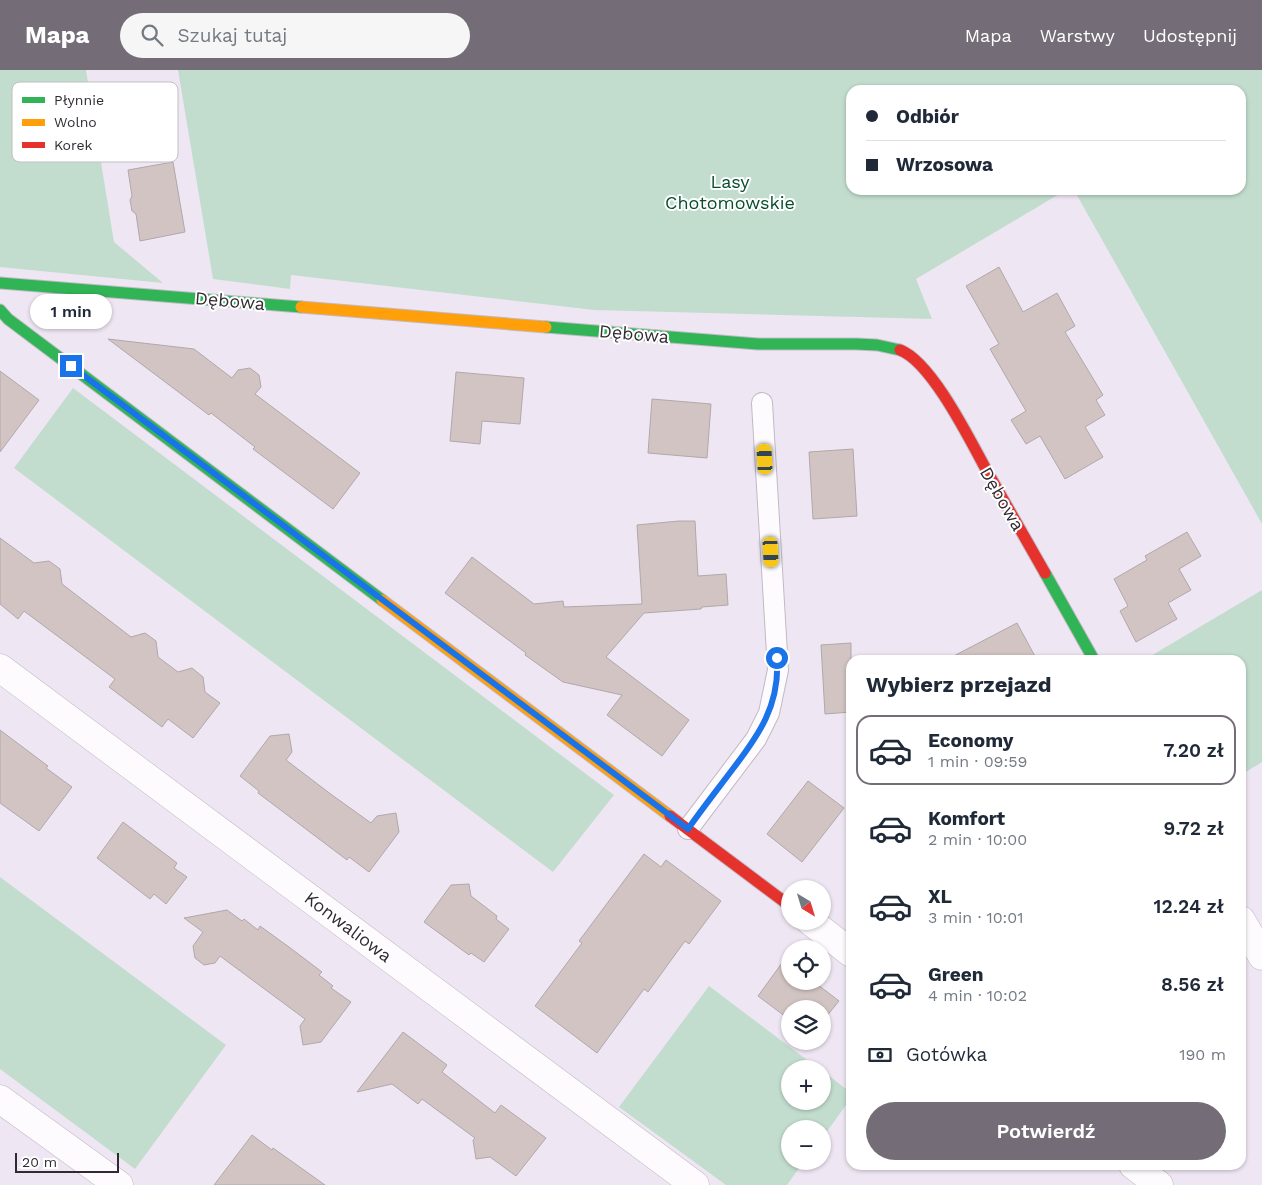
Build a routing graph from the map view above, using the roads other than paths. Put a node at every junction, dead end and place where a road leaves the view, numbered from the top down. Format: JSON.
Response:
{"nodes":[{"id":1,"x":0,"y":283,"type":"edge"},
{"id":2,"x":0,"y":310,"type":"edge"},
{"id":3,"x":762,"y":403,"type":"dead end"},
{"id":4,"x":1091,"y":655,"type":"edge"},
{"id":5,"x":0,"y":668,"type":"edge"},
{"id":6,"x":688,"y":829,"type":"junction"},
{"id":7,"x":781,"y":899,"type":"edge"},
{"id":8,"x":1246,"y":929,"type":"edge"},
{"id":9,"x":822,"y":930,"type":"edge"},
{"id":10,"x":846,"y":948,"type":"edge"},
{"id":11,"x":1262,"y":956,"type":"edge"},
{"id":12,"x":0,"y":1099,"type":"edge"},
{"id":13,"x":1140,"y":1170,"type":"edge"},
{"id":14,"x":119,"y":1185,"type":"edge"},
{"id":15,"x":696,"y":1185,"type":"edge"},
{"id":16,"x":1159,"y":1185,"type":"edge"}],
"edges":[{"from":1,"to":4,"type":"street","name":"Dębowa"},
{"from":2,"to":6,"type":"street"},
{"from":3,"to":6,"type":"lane"},
{"from":5,"to":15,"type":"street","name":"Konwaliowa"},
{"from":6,"to":7,"type":"street"},
{"from":8,"to":11,"type":"street"},
{"from":9,"to":10,"type":"street"},
{"from":12,"to":14,"type":"street"},
{"from":13,"to":16,"type":"street"}]}
